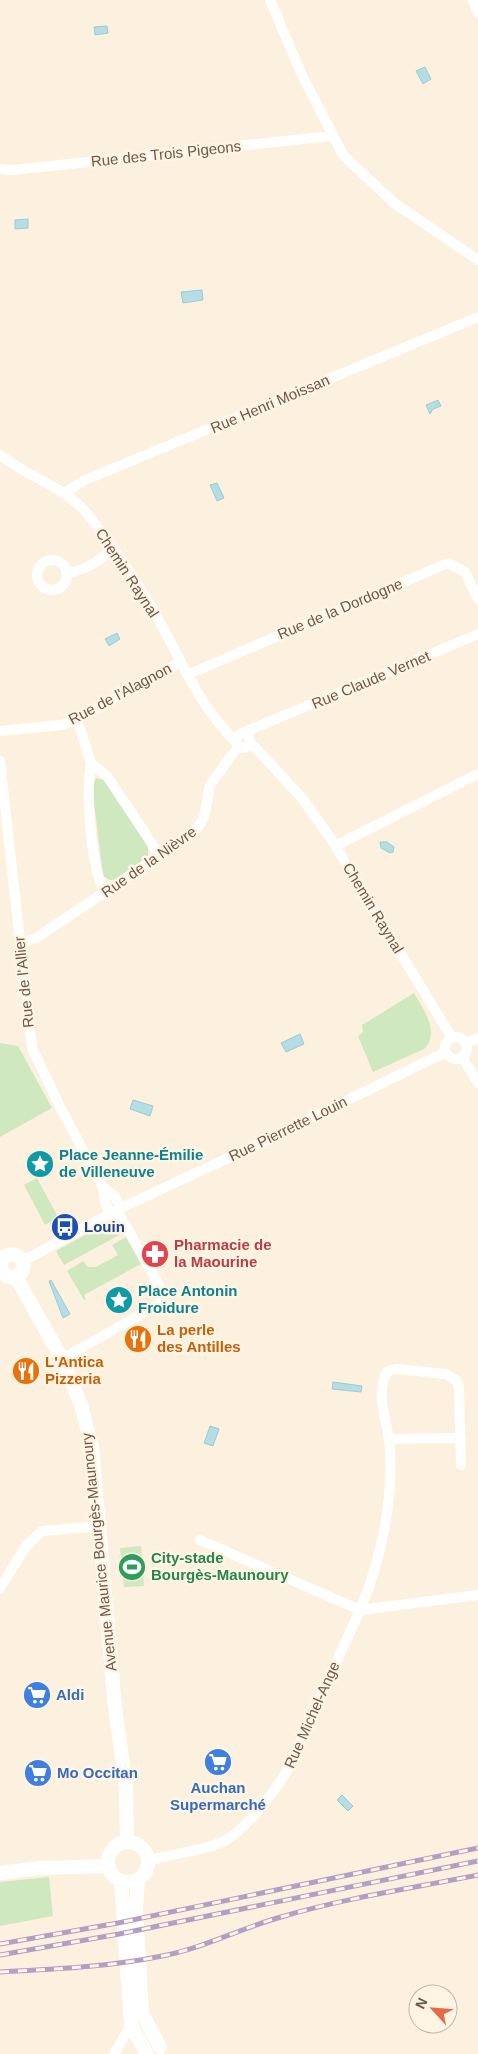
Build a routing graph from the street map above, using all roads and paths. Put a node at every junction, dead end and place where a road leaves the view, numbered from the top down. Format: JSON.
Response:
{"nodes":[{"id":1,"x":270,"y":0,"type":"edge"},
{"id":2,"x":473,"y":0,"type":"edge"},
{"id":3,"x":478,"y":14,"type":"edge"},
{"id":4,"x":332,"y":136,"type":"junction"},
{"id":5,"x":0,"y":169,"type":"edge"},
{"id":6,"x":478,"y":260,"type":"edge"},
{"id":7,"x":478,"y":317,"type":"edge"},
{"id":8,"x":0,"y":455,"type":"edge"},
{"id":9,"x":64,"y":493,"type":"junction"},
{"id":10,"x":113,"y":549,"type":"junction"},
{"id":11,"x":66,"y":574,"type":"dead end"},
{"id":12,"x":478,"y":599,"type":"edge"},
{"id":13,"x":478,"y":634,"type":"edge"},
{"id":14,"x":181,"y":662,"type":"junction"},
{"id":15,"x":187,"y":675,"type":"junction"},
{"id":16,"x":77,"y":719,"type":"junction"},
{"id":17,"x":0,"y":731,"type":"edge"},
{"id":18,"x":243,"y":740,"type":"junction"},
{"id":19,"x":0,"y":761,"type":"edge"},
{"id":20,"x":91,"y":763,"type":"junction"},
{"id":21,"x":478,"y":774,"type":"edge"},
{"id":22,"x":335,"y":846,"type":"junction"},
{"id":23,"x":160,"y":856,"type":"junction"},
{"id":24,"x":104,"y":892,"type":"junction"},
{"id":25,"x":20,"y":943,"type":"junction"},
{"id":26,"x":452,"y":1038,"type":"junction"},
{"id":27,"x":478,"y":1038,"type":"edge"},
{"id":28,"x":466,"y":1043,"type":"junction"},
{"id":29,"x":446,"y":1052,"type":"junction"},
{"id":30,"x":462,"y":1057,"type":"junction"},
{"id":31,"x":478,"y":1083,"type":"edge"},
{"id":32,"x":115,"y":1210,"type":"junction"},
{"id":33,"x":23,"y":1261,"type":"junction"},
{"id":34,"x":1,"y":1263,"type":"edge"},
{"id":35,"x":16,"y":1277,"type":"junction"},
{"id":36,"x":62,"y":1359,"type":"junction"},
{"id":37,"x":461,"y":1438,"type":"junction"},
{"id":38,"x":390,"y":1439,"type":"junction"},
{"id":39,"x":461,"y":1466,"type":"dead end"},
{"id":40,"x":99,"y":1526,"type":"junction"},
{"id":41,"x":200,"y":1540,"type":"dead end"},
{"id":42,"x":0,"y":1588,"type":"edge"},
{"id":43,"x":478,"y":1595,"type":"edge"},
{"id":44,"x":360,"y":1610,"type":"junction"},
{"id":45,"x":127,"y":1842,"type":"junction"},
{"id":46,"x":149,"y":1861,"type":"junction"},
{"id":47,"x":108,"y":1866,"type":"junction"},
{"id":48,"x":0,"y":1873,"type":"edge"},
{"id":49,"x":138,"y":1880,"type":"junction"},
{"id":50,"x":121,"y":1882,"type":"junction"},
{"id":51,"x":131,"y":2025,"type":"junction"},
{"id":52,"x":160,"y":2047,"type":"dead end"},
{"id":53,"x":114,"y":2054,"type":"edge"},
{"id":54,"x":147,"y":2054,"type":"edge"}],
"edges":[{"from":1,"to":4,"type":"street"},
{"from":2,"to":3,"type":"street"},
{"from":4,"to":5,"type":"street","name":"Rue des Trois Pigeons"},
{"from":4,"to":6,"type":"street"},
{"from":7,"to":9,"type":"street","name":"Rue Henri Moissan"},
{"from":8,"to":9,"type":"street","name":"Chemin Raynal"},
{"from":9,"to":10,"type":"street","name":"Chemin Raynal"},
{"from":10,"to":11,"type":"street"},
{"from":10,"to":14,"type":"street","name":"Chemin Raynal"},
{"from":12,"to":15,"type":"street","name":"Rue de la Dordogne"},
{"from":13,"to":18,"type":"street","name":"Rue Claude Vernet"},
{"from":14,"to":15,"type":"street","name":"Chemin Raynal"},
{"from":14,"to":16,"type":"street","name":"Rue de l'Alagnon"},
{"from":15,"to":18,"type":"street","name":"Chemin Raynal"},
{"from":16,"to":17,"type":"street","name":"Rue de l'Alagnon"},
{"from":16,"to":20,"type":"street"},
{"from":18,"to":22,"type":"street","name":"Chemin Raynal"},
{"from":18,"to":23,"type":"street","name":"Rue de la Nièvre"},
{"from":19,"to":25,"type":"street","name":"Rue de l'Allier"},
{"from":20,"to":23,"type":"street"},
{"from":20,"to":24,"type":"street"},
{"from":21,"to":22,"type":"street"},
{"from":22,"to":26,"type":"street","name":"Chemin Raynal"},
{"from":23,"to":24,"type":"street","name":"Rue de la Nièvre"},
{"from":24,"to":25,"type":"street","name":"Rue de la Nièvre"},
{"from":25,"to":32,"type":"street","name":"Rue de l'Allier"},
{"from":26,"to":28,"type":"street"},
{"from":26,"to":29,"type":"street"},
{"from":27,"to":28,"type":"street"},
{"from":28,"to":30,"type":"street"},
{"from":29,"to":30,"type":"street"},
{"from":29,"to":32,"type":"street","name":"Rue Pierrette Louin"},
{"from":30,"to":31,"type":"street"},
{"from":32,"to":33,"type":"street","name":"Rue Pierrette Louin"},
{"from":32,"to":36,"type":"street"},
{"from":33,"to":34,"type":"street"},
{"from":33,"to":35,"type":"street"},
{"from":34,"to":35,"type":"street"},
{"from":35,"to":36,"type":"street","name":"Avenue Maurice Bourgès-Maunoury"},
{"from":36,"to":40,"type":"street","name":"Avenue Maurice Bourgès-Maunoury"},
{"from":37,"to":38,"type":"street"},
{"from":37,"to":38,"type":"street","name":"Rue Michel-Ange"},
{"from":37,"to":39,"type":"street"},
{"from":38,"to":44,"type":"street","name":"Rue Michel-Ange"},
{"from":40,"to":42,"type":"street"},
{"from":40,"to":45,"type":"street","name":"Avenue Maurice Bourgès-Maunoury"},
{"from":41,"to":44,"type":"street"},
{"from":43,"to":44,"type":"street"},
{"from":44,"to":46,"type":"street","name":"Rue Michel-Ange"},
{"from":45,"to":46,"type":"street"},
{"from":45,"to":47,"type":"street"},
{"from":46,"to":49,"type":"street"},
{"from":47,"to":48,"type":"street"},
{"from":47,"to":50,"type":"street"},
{"from":49,"to":50,"type":"street"},
{"from":49,"to":52,"type":"street"},
{"from":50,"to":51,"type":"street"},
{"from":51,"to":53,"type":"street"},
{"from":51,"to":54,"type":"street"}]}
